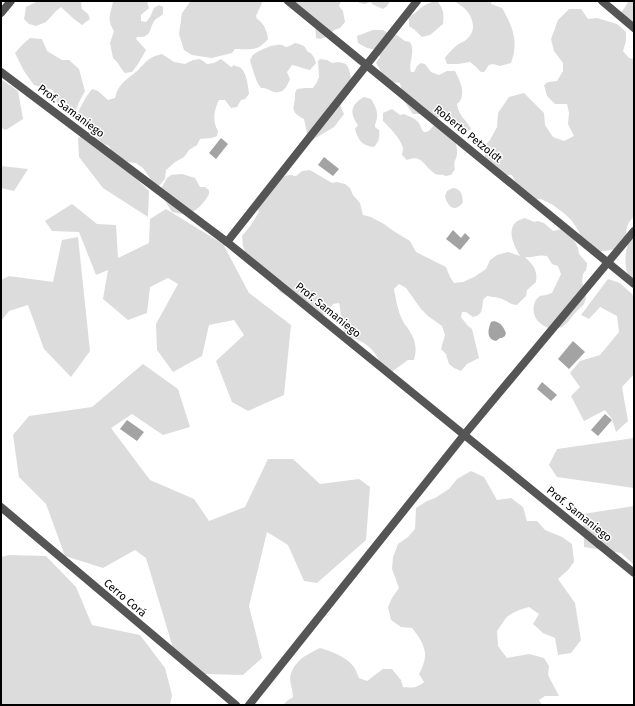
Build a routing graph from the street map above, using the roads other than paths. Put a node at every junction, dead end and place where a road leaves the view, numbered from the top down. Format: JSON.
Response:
{"nodes":[{"id":1,"x":11,"y":1,"type":"edge"},
{"id":2,"x":288,"y":1,"type":"edge"},
{"id":3,"x":417,"y":1,"type":"edge"},
{"id":4,"x":602,"y":1,"type":"edge"},
{"id":5,"x":1,"y":13,"type":"edge"},
{"id":6,"x":634,"y":28,"type":"edge"},
{"id":7,"x":366,"y":65,"type":"junction"},
{"id":8,"x":1,"y":72,"type":"edge"},
{"id":9,"x":634,"y":230,"type":"edge"},
{"id":10,"x":228,"y":242,"type":"junction"},
{"id":11,"x":607,"y":263,"type":"junction"},
{"id":12,"x":634,"y":284,"type":"edge"},
{"id":13,"x":464,"y":435,"type":"junction"},
{"id":14,"x":1,"y":507,"type":"edge"},
{"id":15,"x":634,"y":573,"type":"edge"},
{"id":16,"x":236,"y":705,"type":"edge"},
{"id":17,"x":249,"y":705,"type":"edge"}],
"edges":[{"from":1,"to":5,"type":"street"},
{"from":2,"to":7,"type":"street","name":"Roberto Petzoldt"},
{"from":3,"to":7,"type":"street"},
{"from":4,"to":6,"type":"street"},
{"from":7,"to":10,"type":"street"},
{"from":7,"to":11,"type":"street","name":"Roberto Petzoldt"},
{"from":8,"to":10,"type":"street","name":"Prof. Samaniego"},
{"from":9,"to":11,"type":"street"},
{"from":10,"to":13,"type":"street","name":"Prof. Samaniego"},
{"from":11,"to":12,"type":"street","name":"Roberto Petzoldt"},
{"from":11,"to":13,"type":"street"},
{"from":13,"to":15,"type":"street","name":"Prof. Samaniego"},
{"from":13,"to":17,"type":"street"},
{"from":14,"to":16,"type":"street","name":"Cerro Corá"}]}
